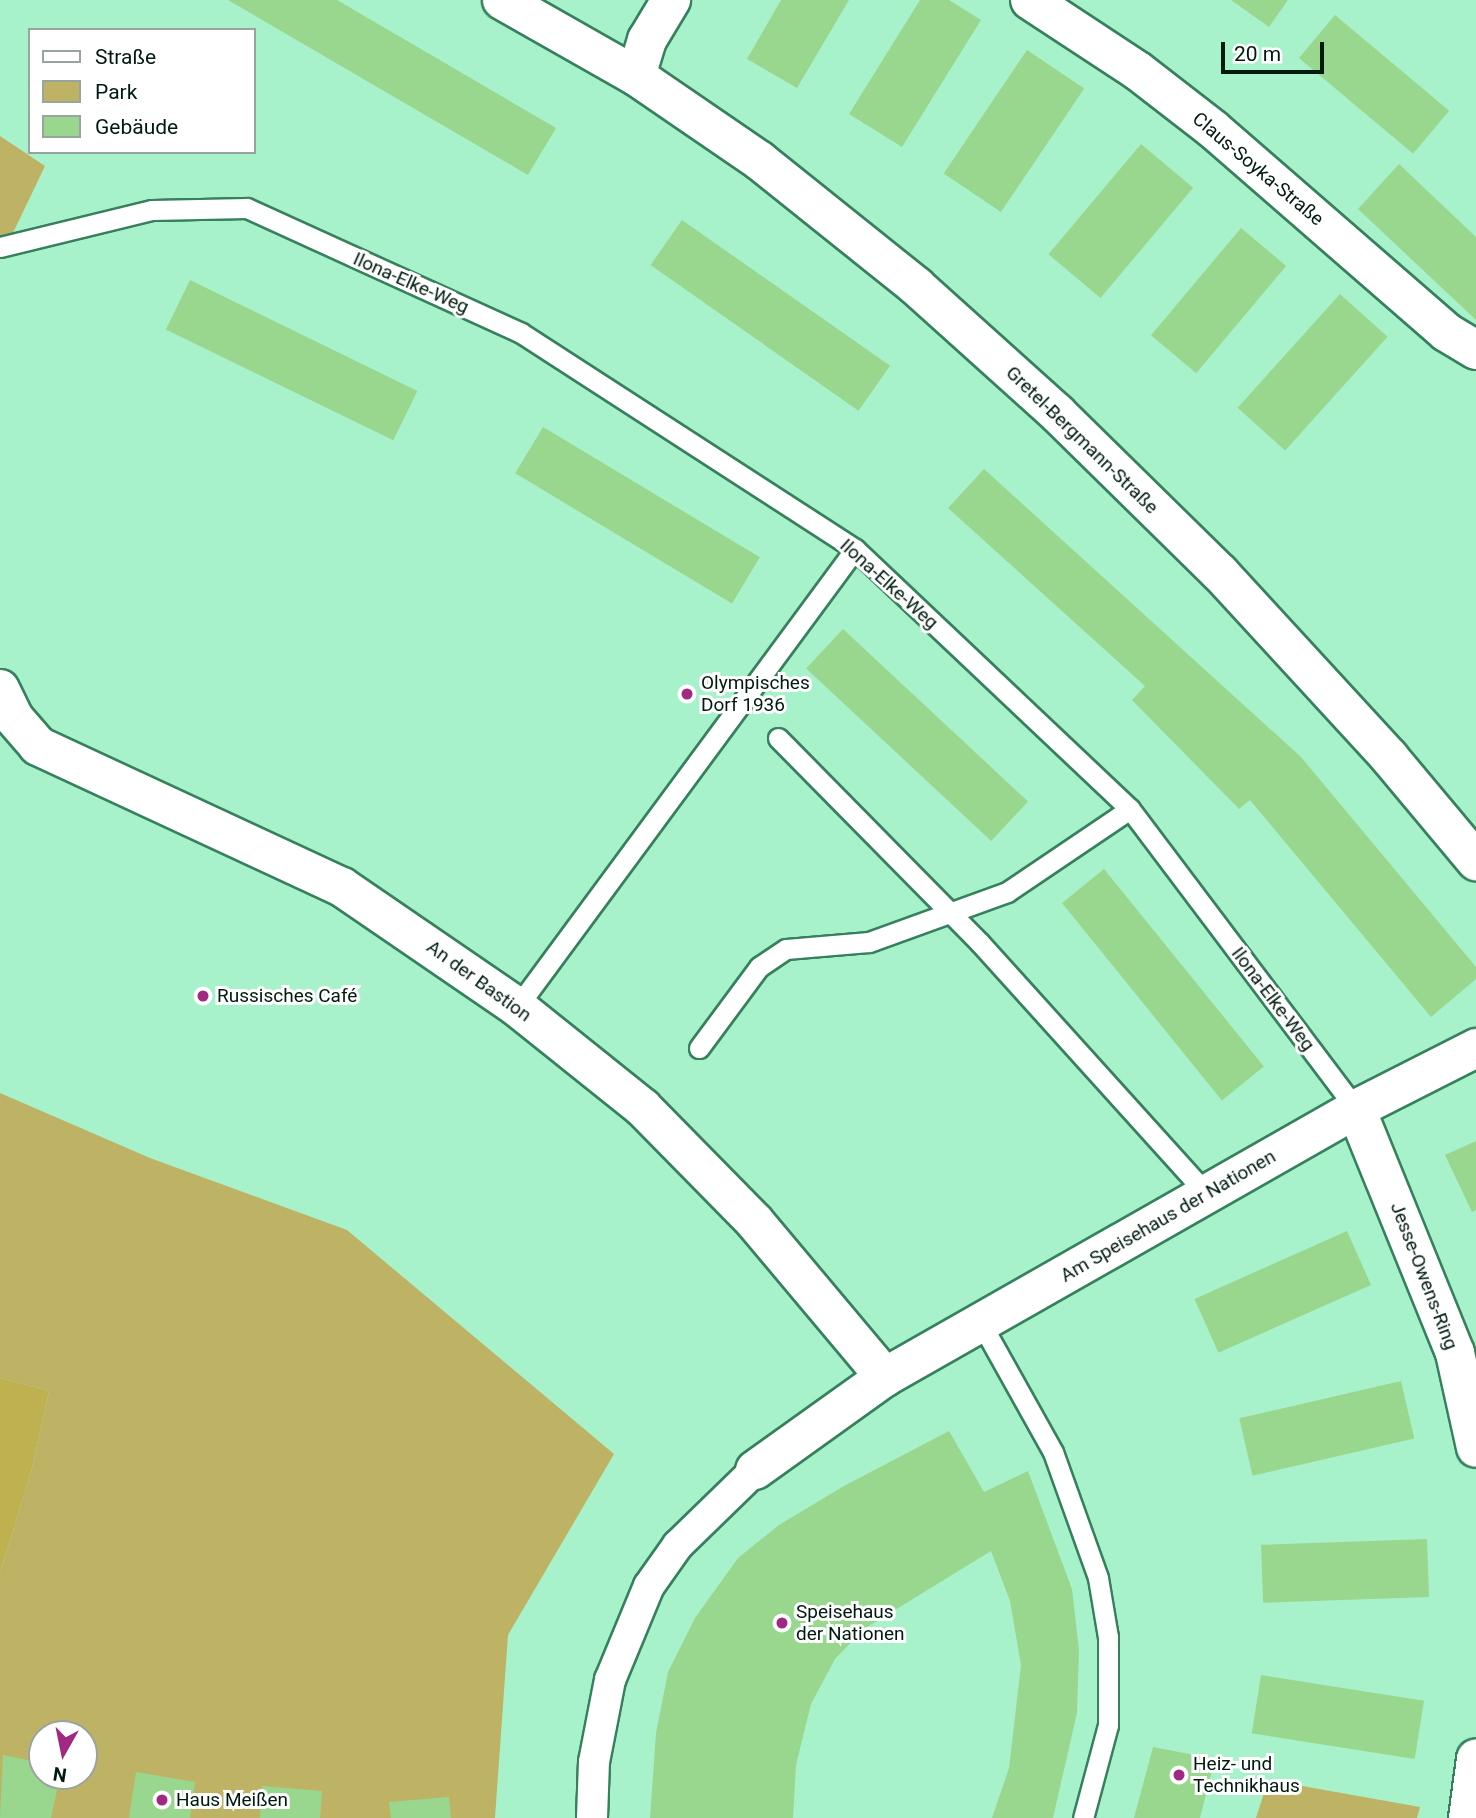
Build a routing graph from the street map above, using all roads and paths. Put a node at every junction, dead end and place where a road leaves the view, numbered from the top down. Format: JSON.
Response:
{"nodes":[{"id":1,"x":502,"y":0,"type":"edge"},
{"id":2,"x":671,"y":0,"type":"edge"},
{"id":3,"x":1030,"y":0,"type":"edge"},
{"id":4,"x":636,"y":76,"type":"junction"},
{"id":5,"x":0,"y":247,"type":"edge"},
{"id":6,"x":1476,"y":350,"type":"edge"},
{"id":7,"x":855,"y":550,"type":"junction"},
{"id":8,"x":0,"y":689,"type":"edge"},
{"id":9,"x":778,"y":738,"type":"dead end"},
{"id":10,"x":1130,"y":809,"type":"junction"},
{"id":11,"x":1476,"y":861,"type":"edge"},
{"id":12,"x":517,"y":1007,"type":"junction"},
{"id":13,"x":699,"y":1048,"type":"dead end"},
{"id":14,"x":1476,"y":1048,"type":"edge"},
{"id":15,"x":1356,"y":1109,"type":"junction"},
{"id":16,"x":1207,"y":1195,"type":"junction"},
{"id":17,"x":982,"y":1325,"type":"junction"},
{"id":18,"x":885,"y":1377,"type":"junction"},
{"id":19,"x":1476,"y":1448,"type":"edge"},
{"id":20,"x":755,"y":1470,"type":"joint"},
{"id":21,"x":1476,"y":1759,"type":"edge"},
{"id":22,"x":592,"y":1818,"type":"edge"},
{"id":23,"x":1083,"y":1818,"type":"edge"},
{"id":24,"x":1468,"y":1818,"type":"edge"}],
"edges":[{"from":1,"to":4,"type":"street","name":"Gretel-Bergmann-Straße"},
{"from":2,"to":4,"type":"street"},
{"from":3,"to":6,"type":"street","name":"Claus-Soyka-Straße"},
{"from":4,"to":11,"type":"street","name":"Gretel-Bergmann-Straße"},
{"from":5,"to":7,"type":"lane","name":"Ilona-Elke-Weg"},
{"from":7,"to":10,"type":"lane","name":"Ilona-Elke-Weg"},
{"from":7,"to":12,"type":"lane"},
{"from":8,"to":12,"type":"street","name":"An der Bastion"},
{"from":9,"to":16,"type":"lane"},
{"from":10,"to":13,"type":"lane"},
{"from":10,"to":15,"type":"lane","name":"Ilona-Elke-Weg"},
{"from":12,"to":18,"type":"street","name":"An der Bastion"},
{"from":14,"to":15,"type":"street","name":"Am Speisehaus der Nationen"},
{"from":15,"to":16,"type":"street","name":"Am Speisehaus der Nationen"},
{"from":15,"to":19,"type":"street","name":"Jesse-Owens-Ring"},
{"from":16,"to":17,"type":"street","name":"Am Speisehaus der Nationen"},
{"from":17,"to":18,"type":"street","name":"Am Speisehaus der Nationen"},
{"from":17,"to":23,"type":"lane"},
{"from":18,"to":20,"type":"street","name":"Am Speisehaus der Nationen"},
{"from":20,"to":22,"type":"street","name":"Am Speisehaus der Nationen"},
{"from":21,"to":24,"type":"street"}]}
